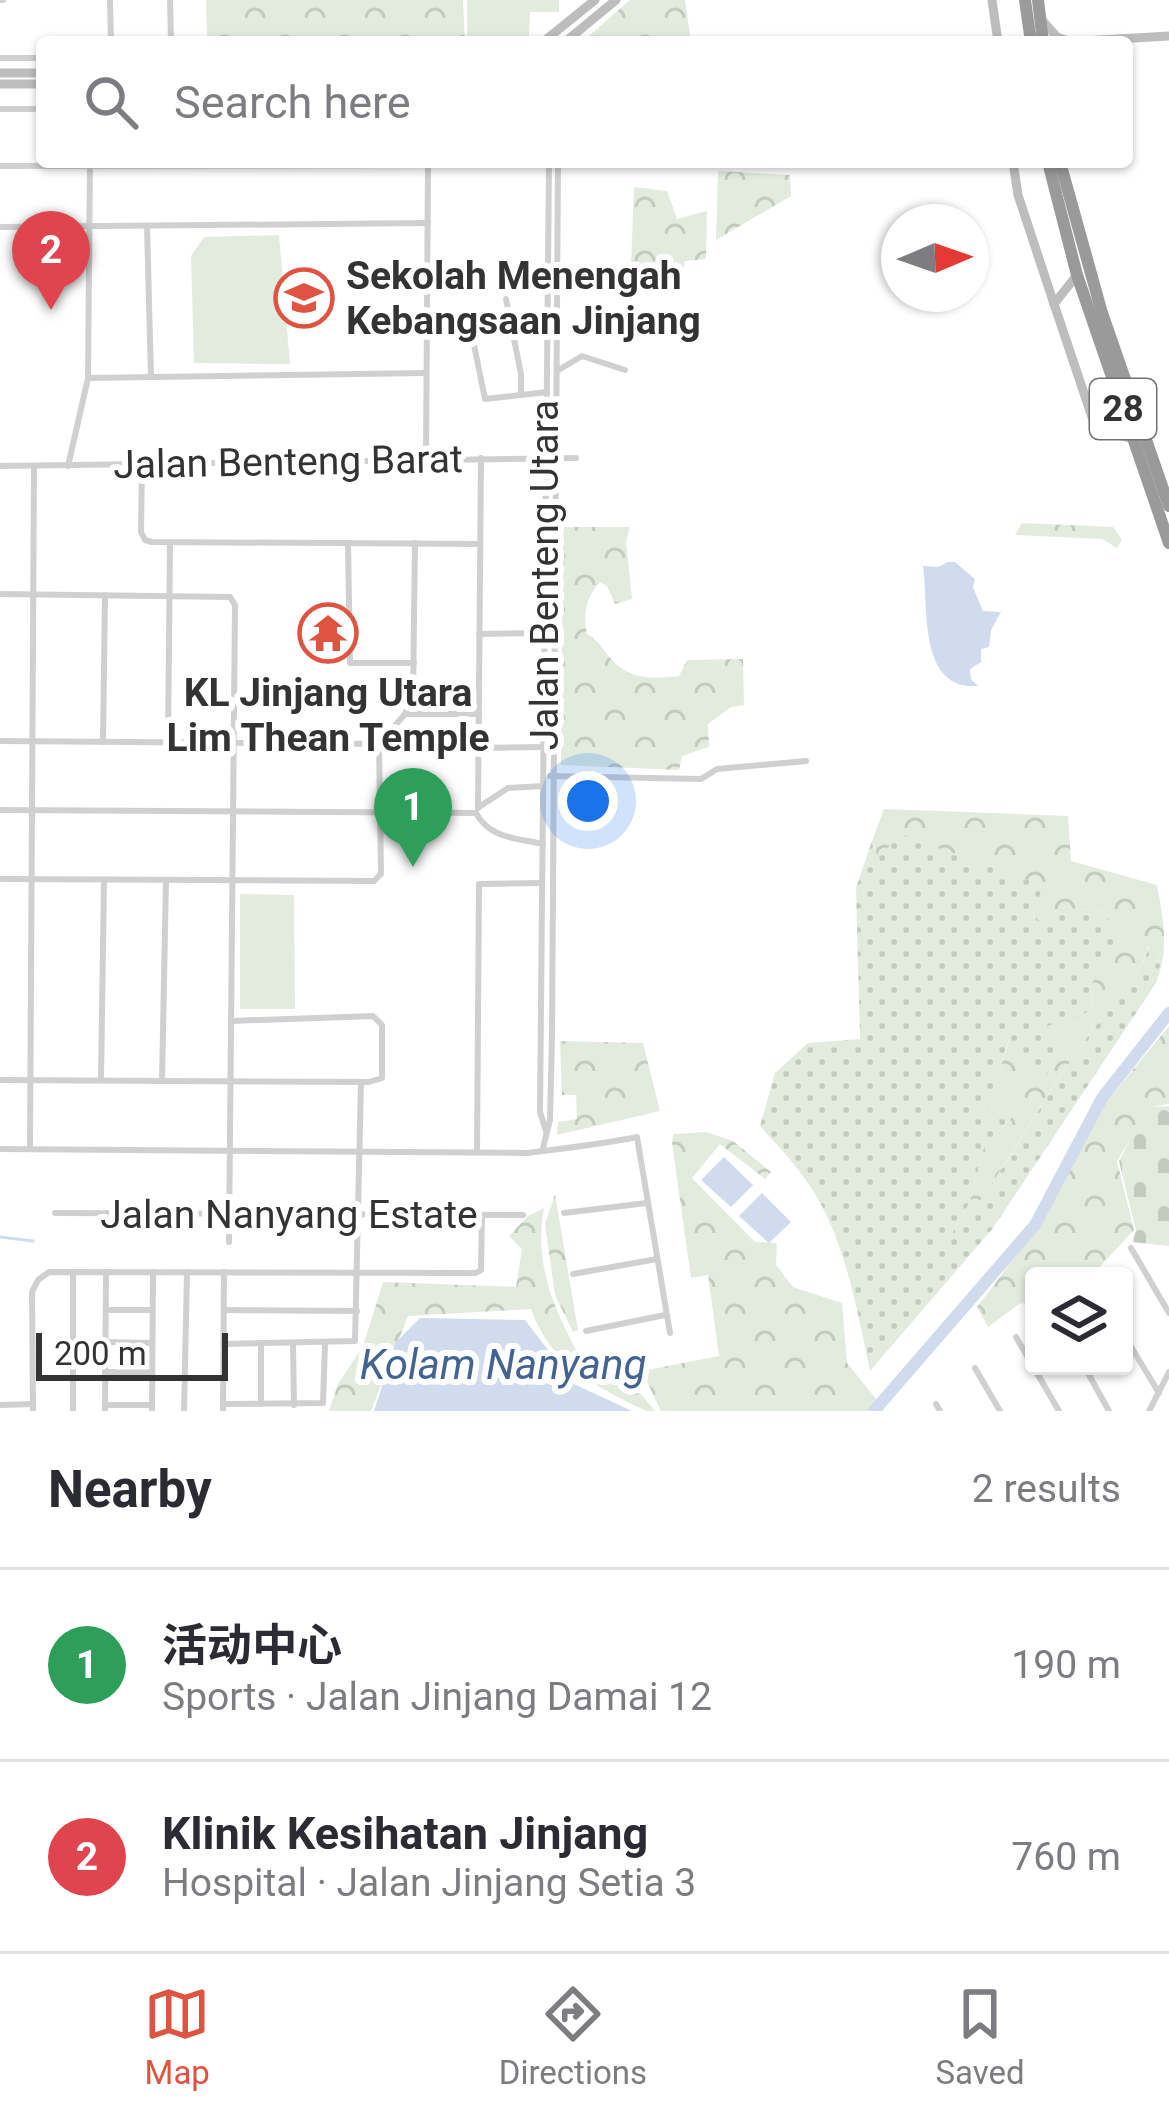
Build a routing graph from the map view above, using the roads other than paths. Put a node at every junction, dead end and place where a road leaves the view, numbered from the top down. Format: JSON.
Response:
{"nodes":[{"id":1,"x":110,"y":0,"type":"edge"},
{"id":2,"x":170,"y":0,"type":"edge"},
{"id":3,"x":595,"y":0,"type":"edge"},
{"id":4,"x":616,"y":0,"type":"edge"},
{"id":5,"x":992,"y":0,"type":"edge"},
{"id":6,"x":1025,"y":0,"type":"edge"},
{"id":7,"x":1038,"y":0,"type":"edge"},
{"id":8,"x":1040,"y":19,"type":"junction"},
{"id":9,"x":111,"y":36,"type":"edge"},
{"id":10,"x":171,"y":36,"type":"edge"},
{"id":11,"x":552,"y":36,"type":"edge"},
{"id":12,"x":572,"y":36,"type":"edge"},
{"id":13,"x":997,"y":36,"type":"edge"},
{"id":14,"x":1030,"y":36,"type":"edge"},
{"id":15,"x":1042,"y":36,"type":"edge"},
{"id":16,"x":1056,"y":36,"type":"edge"},
{"id":17,"x":1169,"y":36,"type":"edge"},
{"id":18,"x":1133,"y":38,"type":"edge"},
{"id":19,"x":0,"y":58,"type":"edge"},
{"id":20,"x":36,"y":58,"type":"edge"},
{"id":21,"x":0,"y":73,"type":"edge"},
{"id":22,"x":36,"y":73,"type":"edge"},
{"id":23,"x":0,"y":84,"type":"edge"},
{"id":24,"x":36,"y":84,"type":"edge"},
{"id":25,"x":36,"y":109,"type":"edge"},
{"id":26,"x":0,"y":110,"type":"edge"},
{"id":27,"x":36,"y":165,"type":"edge"},
{"id":28,"x":0,"y":166,"type":"edge"},
{"id":29,"x":90,"y":168,"type":"edge"},
{"id":30,"x":428,"y":168,"type":"edge"},
{"id":31,"x":553,"y":168,"type":"edge"},
{"id":32,"x":553,"y":168,"type":"edge"},
{"id":33,"x":1014,"y":168,"type":"edge"},
{"id":34,"x":1049,"y":168,"type":"edge"},
{"id":35,"x":1062,"y":168,"type":"edge"},
{"id":36,"x":428,"y":224,"type":"junction"},
{"id":37,"x":89,"y":226,"type":"junction"},
{"id":38,"x":147,"y":226,"type":"junction"},
{"id":39,"x":0,"y":227,"type":"edge"},
{"id":40,"x":1076,"y":275,"type":"junction"},
{"id":41,"x":506,"y":299,"type":"dead end"},
{"id":42,"x":1054,"y":304,"type":"junction"},
{"id":43,"x":473,"y":340,"type":"dead end"},
{"id":44,"x":625,"y":370,"type":"dead end"},
{"id":45,"x":426,"y":373,"type":"junction"},
{"id":46,"x":555,"y":374,"type":"junction"},
{"id":47,"x":151,"y":377,"type":"junction"},
{"id":48,"x":88,"y":378,"type":"junction"},
{"id":49,"x":547,"y":392,"type":"junction"},
{"id":50,"x":521,"y":394,"type":"junction"},
{"id":51,"x":1133,"y":439,"type":"junction"},
{"id":52,"x":481,"y":458,"type":"junction"},
{"id":53,"x":551,"y":458,"type":"junction"},
{"id":54,"x":576,"y":458,"type":"dead end"},
{"id":55,"x":426,"y":460,"type":"junction"},
{"id":56,"x":0,"y":466,"type":"edge"},
{"id":57,"x":34,"y":466,"type":"junction"},
{"id":58,"x":68,"y":466,"type":"junction"},
{"id":59,"x":142,"y":466,"type":"junction"},
{"id":60,"x":1169,"y":506,"type":"edge"},
{"id":61,"x":545,"y":522,"type":"junction"},
{"id":62,"x":556,"y":522,"type":"junction"},
{"id":63,"x":170,"y":542,"type":"junction"},
{"id":64,"x":348,"y":542,"type":"junction"},
{"id":65,"x":415,"y":543,"type":"junction"},
{"id":66,"x":1169,"y":543,"type":"edge"},
{"id":67,"x":480,"y":544,"type":"junction"},
{"id":68,"x":0,"y":594,"type":"edge"},
{"id":69,"x":34,"y":594,"type":"junction"},
{"id":70,"x":105,"y":595,"type":"junction"},
{"id":71,"x":170,"y":596,"type":"junction"},
{"id":72,"x":544,"y":633,"type":"junction"},
{"id":73,"x":479,"y":634,"type":"junction"},
{"id":74,"x":414,"y":663,"type":"junction"},
{"id":75,"x":405,"y":714,"type":"junction"},
{"id":76,"x":479,"y":714,"type":"junction"},
{"id":77,"x":0,"y":741,"type":"edge"},
{"id":78,"x":35,"y":741,"type":"junction"},
{"id":79,"x":103,"y":742,"type":"junction"},
{"id":80,"x":168,"y":742,"type":"junction"},
{"id":81,"x":234,"y":743,"type":"junction"},
{"id":82,"x":379,"y":744,"type":"junction"},
{"id":83,"x":544,"y":747,"type":"junction"},
{"id":84,"x":478,"y":748,"type":"junction"},
{"id":85,"x":806,"y":761,"type":"dead end"},
{"id":86,"x":549,"y":776,"type":"junction"},
{"id":87,"x":548,"y":786,"type":"junction"},
{"id":88,"x":0,"y":810,"type":"edge"},
{"id":89,"x":34,"y":811,"type":"junction"},
{"id":90,"x":477,"y":811,"type":"junction"},
{"id":91,"x":234,"y":812,"type":"junction"},
{"id":92,"x":380,"y":812,"type":"junction"},
{"id":93,"x":543,"y":844,"type":"junction"},
{"id":94,"x":0,"y":879,"type":"edge"},
{"id":95,"x":33,"y":879,"type":"junction"},
{"id":96,"x":104,"y":880,"type":"junction"},
{"id":97,"x":166,"y":880,"type":"junction"},
{"id":98,"x":233,"y":881,"type":"junction"},
{"id":99,"x":543,"y":883,"type":"junction"},
{"id":100,"x":231,"y":1021,"type":"junction"},
{"id":101,"x":0,"y":1080,"type":"edge"},
{"id":102,"x":30,"y":1080,"type":"junction"},
{"id":103,"x":101,"y":1080,"type":"junction"},
{"id":104,"x":162,"y":1081,"type":"junction"},
{"id":105,"x":231,"y":1081,"type":"junction"},
{"id":106,"x":361,"y":1082,"type":"junction"},
{"id":107,"x":546,"y":1131,"type":"junction"},
{"id":108,"x":543,"y":1148,"type":"junction"},
{"id":109,"x":0,"y":1149,"type":"edge"},
{"id":110,"x":29,"y":1149,"type":"junction"},
{"id":111,"x":230,"y":1150,"type":"junction"},
{"id":112,"x":361,"y":1151,"type":"junction"},
{"id":113,"x":477,"y":1152,"type":"junction"},
{"id":114,"x":647,"y":1203,"type":"junction"},
{"id":115,"x":55,"y":1213,"type":"dead end"},
{"id":116,"x":564,"y":1213,"type":"dead end"},
{"id":117,"x":230,"y":1214,"type":"junction"},
{"id":118,"x":359,"y":1215,"type":"junction"},
{"id":119,"x":482,"y":1215,"type":"junction"},
{"id":120,"x":523,"y":1215,"type":"dead end"},
{"id":121,"x":229,"y":1242,"type":"dead end"},
{"id":122,"x":1131,"y":1248,"type":"dead end"},
{"id":123,"x":657,"y":1259,"type":"junction"},
{"id":124,"x":74,"y":1272,"type":"junction"},
{"id":125,"x":106,"y":1272,"type":"junction"},
{"id":126,"x":153,"y":1272,"type":"junction"},
{"id":127,"x":187,"y":1272,"type":"junction"},
{"id":128,"x":224,"y":1272,"type":"junction"},
{"id":129,"x":358,"y":1273,"type":"junction"},
{"id":130,"x":574,"y":1274,"type":"dead end"},
{"id":131,"x":106,"y":1310,"type":"junction"},
{"id":132,"x":152,"y":1310,"type":"junction"},
{"id":133,"x":224,"y":1310,"type":"junction"},
{"id":134,"x":357,"y":1311,"type":"junction"},
{"id":135,"x":1169,"y":1313,"type":"edge"},
{"id":136,"x":667,"y":1315,"type":"junction"},
{"id":137,"x":586,"y":1330,"type":"dead end"},
{"id":138,"x":670,"y":1333,"type":"dead end"},
{"id":139,"x":1016,"y":1337,"type":"dead end"},
{"id":140,"x":105,"y":1342,"type":"junction"},
{"id":141,"x":152,"y":1343,"type":"junction"},
{"id":142,"x":224,"y":1344,"type":"junction"},
{"id":143,"x":261,"y":1344,"type":"junction"},
{"id":144,"x":293,"y":1344,"type":"junction"},
{"id":145,"x":326,"y":1344,"type":"junction"},
{"id":146,"x":1133,"y":1350,"type":"edge"},
{"id":147,"x":975,"y":1368,"type":"dead end"},
{"id":148,"x":105,"y":1372,"type":"junction"},
{"id":149,"x":152,"y":1372,"type":"junction"},
{"id":150,"x":1169,"y":1372,"type":"edge"},
{"id":151,"x":1089,"y":1375,"type":"edge"},
{"id":152,"x":1159,"y":1393,"type":"junction"},
{"id":153,"x":0,"y":1405,"type":"edge"},
{"id":154,"x":261,"y":1405,"type":"junction"},
{"id":155,"x":294,"y":1405,"type":"junction"},
{"id":156,"x":33,"y":1407,"type":"edge"},
{"id":157,"x":105,"y":1408,"type":"edge"},
{"id":158,"x":152,"y":1408,"type":"edge"},
{"id":159,"x":223,"y":1408,"type":"edge"},
{"id":160,"x":73,"y":1411,"type":"edge"},
{"id":161,"x":184,"y":1411,"type":"edge"},
{"id":162,"x":1000,"y":1411,"type":"edge"},
{"id":163,"x":1059,"y":1411,"type":"edge"},
{"id":164,"x":1109,"y":1411,"type":"edge"},
{"id":165,"x":1149,"y":1411,"type":"edge"}],
"edges":[{"from":1,"to":9,"type":"street"},
{"from":2,"to":10,"type":"street"},
{"from":3,"to":11,"type":"street"},
{"from":4,"to":12,"type":"street"},
{"from":5,"to":13,"type":"street"},
{"from":6,"to":14,"type":"highway"},
{"from":7,"to":8,"type":"highway"},
{"from":8,"to":15,"type":"highway"},
{"from":8,"to":16,"type":"street"},
{"from":17,"to":18,"type":"street"},
{"from":19,"to":20,"type":"street"},
{"from":21,"to":22,"type":"street"},
{"from":23,"to":24,"type":"street"},
{"from":25,"to":26,"type":"street"},
{"from":27,"to":28,"type":"street"},
{"from":29,"to":37,"type":"street"},
{"from":30,"to":36,"type":"street"},
{"from":31,"to":46,"type":"street","name":"Jalan Benteng Utara"},
{"from":32,"to":49,"type":"street","name":"Jalan Benteng Utara"},
{"from":33,"to":42,"type":"street"},
{"from":34,"to":40,"type":"highway","number":"28"},
{"from":35,"to":60,"type":"highway","number":"28"},
{"from":36,"to":38,"type":"street"},
{"from":36,"to":45,"type":"street"},
{"from":37,"to":38,"type":"street"},
{"from":37,"to":39,"type":"street"},
{"from":37,"to":48,"type":"street"},
{"from":38,"to":47,"type":"street"},
{"from":40,"to":42,"type":"street"},
{"from":40,"to":51,"type":"highway","number":"28"},
{"from":41,"to":50,"type":"street"},
{"from":42,"to":51,"type":"street"},
{"from":43,"to":50,"type":"street"},
{"from":44,"to":46,"type":"street"},
{"from":45,"to":47,"type":"street"},
{"from":45,"to":55,"type":"street"},
{"from":46,"to":53,"type":"street","name":"Jalan Benteng Utara"},
{"from":47,"to":48,"type":"street"},
{"from":48,"to":58,"type":"street"},
{"from":49,"to":50,"type":"street"},
{"from":49,"to":53,"type":"street","name":"Jalan Benteng Utara"},
{"from":51,"to":66,"type":"highway","number":"28"},
{"from":52,"to":53,"type":"street","name":"Jalan Benteng Barat"},
{"from":52,"to":55,"type":"street","name":"Jalan Benteng Barat"},
{"from":52,"to":67,"type":"street"},
{"from":53,"to":54,"type":"street","name":"Jalan Benteng Barat"},
{"from":53,"to":61,"type":"street","name":"Jalan Benteng Utara"},
{"from":53,"to":62,"type":"street","name":"Jalan Benteng Utara"},
{"from":55,"to":59,"type":"street","name":"Jalan Benteng Barat"},
{"from":56,"to":57,"type":"street","name":"Jalan Benteng Barat"},
{"from":57,"to":58,"type":"street","name":"Jalan Benteng Barat"},
{"from":57,"to":69,"type":"street"},
{"from":58,"to":59,"type":"street","name":"Jalan Benteng Barat"},
{"from":59,"to":63,"type":"street"},
{"from":61,"to":62,"type":"street"},
{"from":61,"to":72,"type":"street","name":"Jalan Benteng Utara"},
{"from":62,"to":86,"type":"street","name":"Jalan Benteng Utara"},
{"from":63,"to":64,"type":"street"},
{"from":63,"to":71,"type":"street"},
{"from":64,"to":65,"type":"street"},
{"from":64,"to":74,"type":"street"},
{"from":65,"to":67,"type":"street"},
{"from":65,"to":74,"type":"street"},
{"from":67,"to":73,"type":"street"},
{"from":68,"to":69,"type":"street"},
{"from":69,"to":70,"type":"street"},
{"from":69,"to":78,"type":"street"},
{"from":70,"to":71,"type":"street"},
{"from":70,"to":79,"type":"street"},
{"from":71,"to":80,"type":"street"},
{"from":71,"to":81,"type":"street"},
{"from":72,"to":73,"type":"street"},
{"from":72,"to":83,"type":"street","name":"Jalan Benteng Utara"},
{"from":73,"to":76,"type":"street"},
{"from":74,"to":75,"type":"street"},
{"from":75,"to":76,"type":"street"},
{"from":75,"to":82,"type":"street"},
{"from":76,"to":84,"type":"street"},
{"from":77,"to":78,"type":"street"},
{"from":78,"to":79,"type":"street"},
{"from":78,"to":89,"type":"street"},
{"from":79,"to":80,"type":"street"},
{"from":80,"to":81,"type":"street"},
{"from":81,"to":82,"type":"street"},
{"from":81,"to":91,"type":"street"},
{"from":82,"to":92,"type":"street"},
{"from":83,"to":84,"type":"street"},
{"from":83,"to":86,"type":"street","name":"Jalan Benteng Utara"},
{"from":84,"to":90,"type":"street"},
{"from":85,"to":86,"type":"street"},
{"from":86,"to":87,"type":"street","name":"Jalan Benteng Utara"},
{"from":87,"to":90,"type":"street"},
{"from":87,"to":93,"type":"street","name":"Jalan Benteng Utara"},
{"from":87,"to":107,"type":"street","name":"Jalan Benteng Utara"},
{"from":88,"to":89,"type":"street"},
{"from":89,"to":91,"type":"street"},
{"from":89,"to":95,"type":"street"},
{"from":90,"to":92,"type":"street"},
{"from":90,"to":93,"type":"street"},
{"from":91,"to":92,"type":"street"},
{"from":91,"to":98,"type":"street"},
{"from":92,"to":98,"type":"street"},
{"from":93,"to":99,"type":"street","name":"Jalan Benteng Utara"},
{"from":94,"to":95,"type":"street"},
{"from":95,"to":96,"type":"street"},
{"from":95,"to":102,"type":"street"},
{"from":96,"to":97,"type":"street"},
{"from":96,"to":103,"type":"street"},
{"from":97,"to":98,"type":"street"},
{"from":97,"to":104,"type":"street"},
{"from":98,"to":100,"type":"street"},
{"from":99,"to":107,"type":"street","name":"Jalan Benteng Utara"},
{"from":99,"to":113,"type":"street"},
{"from":100,"to":105,"type":"street"},
{"from":100,"to":106,"type":"street"},
{"from":101,"to":102,"type":"street"},
{"from":102,"to":103,"type":"street"},
{"from":102,"to":110,"type":"street"},
{"from":103,"to":104,"type":"street"},
{"from":104,"to":105,"type":"street"},
{"from":105,"to":106,"type":"street"},
{"from":105,"to":111,"type":"street"},
{"from":106,"to":112,"type":"street"},
{"from":107,"to":108,"type":"street","name":"Jalan Benteng Utara"},
{"from":108,"to":113,"type":"street"},
{"from":108,"to":114,"type":"street"},
{"from":109,"to":110,"type":"street"},
{"from":110,"to":111,"type":"street"},
{"from":111,"to":112,"type":"street"},
{"from":111,"to":117,"type":"street"},
{"from":112,"to":113,"type":"street"},
{"from":112,"to":118,"type":"street"},
{"from":114,"to":116,"type":"street"},
{"from":114,"to":123,"type":"street"},
{"from":115,"to":117,"type":"street","name":"Jalan Nanyang Estate"},
{"from":117,"to":118,"type":"street","name":"Jalan Nanyang Estate"},
{"from":117,"to":121,"type":"street"},
{"from":118,"to":119,"type":"street","name":"Jalan Nanyang Estate"},
{"from":118,"to":129,"type":"street"},
{"from":119,"to":120,"type":"street","name":"Jalan Nanyang Estate"},
{"from":119,"to":129,"type":"street"},
{"from":122,"to":135,"type":"street"},
{"from":123,"to":130,"type":"street"},
{"from":123,"to":136,"type":"street"},
{"from":124,"to":125,"type":"street"},
{"from":124,"to":156,"type":"street"},
{"from":124,"to":160,"type":"street"},
{"from":125,"to":126,"type":"street"},
{"from":125,"to":131,"type":"street"},
{"from":126,"to":127,"type":"street"},
{"from":126,"to":132,"type":"street"},
{"from":127,"to":128,"type":"street"},
{"from":127,"to":161,"type":"street"},
{"from":128,"to":129,"type":"street"},
{"from":128,"to":133,"type":"street"},
{"from":129,"to":134,"type":"street"},
{"from":131,"to":132,"type":"street"},
{"from":131,"to":140,"type":"street"},
{"from":132,"to":141,"type":"street"},
{"from":133,"to":134,"type":"street"},
{"from":133,"to":142,"type":"street"},
{"from":134,"to":145,"type":"street"},
{"from":136,"to":137,"type":"street"},
{"from":136,"to":138,"type":"street"},
{"from":139,"to":163,"type":"street"},
{"from":140,"to":141,"type":"street"},
{"from":140,"to":148,"type":"street"},
{"from":141,"to":149,"type":"street"},
{"from":142,"to":143,"type":"street"},
{"from":142,"to":159,"type":"street"},
{"from":143,"to":144,"type":"street"},
{"from":143,"to":154,"type":"street"},
{"from":144,"to":145,"type":"street"},
{"from":144,"to":155,"type":"street"},
{"from":145,"to":155,"type":"street"},
{"from":146,"to":152,"type":"street"},
{"from":147,"to":162,"type":"street"},
{"from":148,"to":149,"type":"street"},
{"from":148,"to":157,"type":"street"},
{"from":149,"to":158,"type":"street"},
{"from":150,"to":152,"type":"street"},
{"from":151,"to":164,"type":"street"},
{"from":152,"to":165,"type":"street"},
{"from":153,"to":156,"type":"street"},
{"from":154,"to":155,"type":"street"},
{"from":154,"to":159,"type":"street"},
{"from":157,"to":158,"type":"street"}]}
